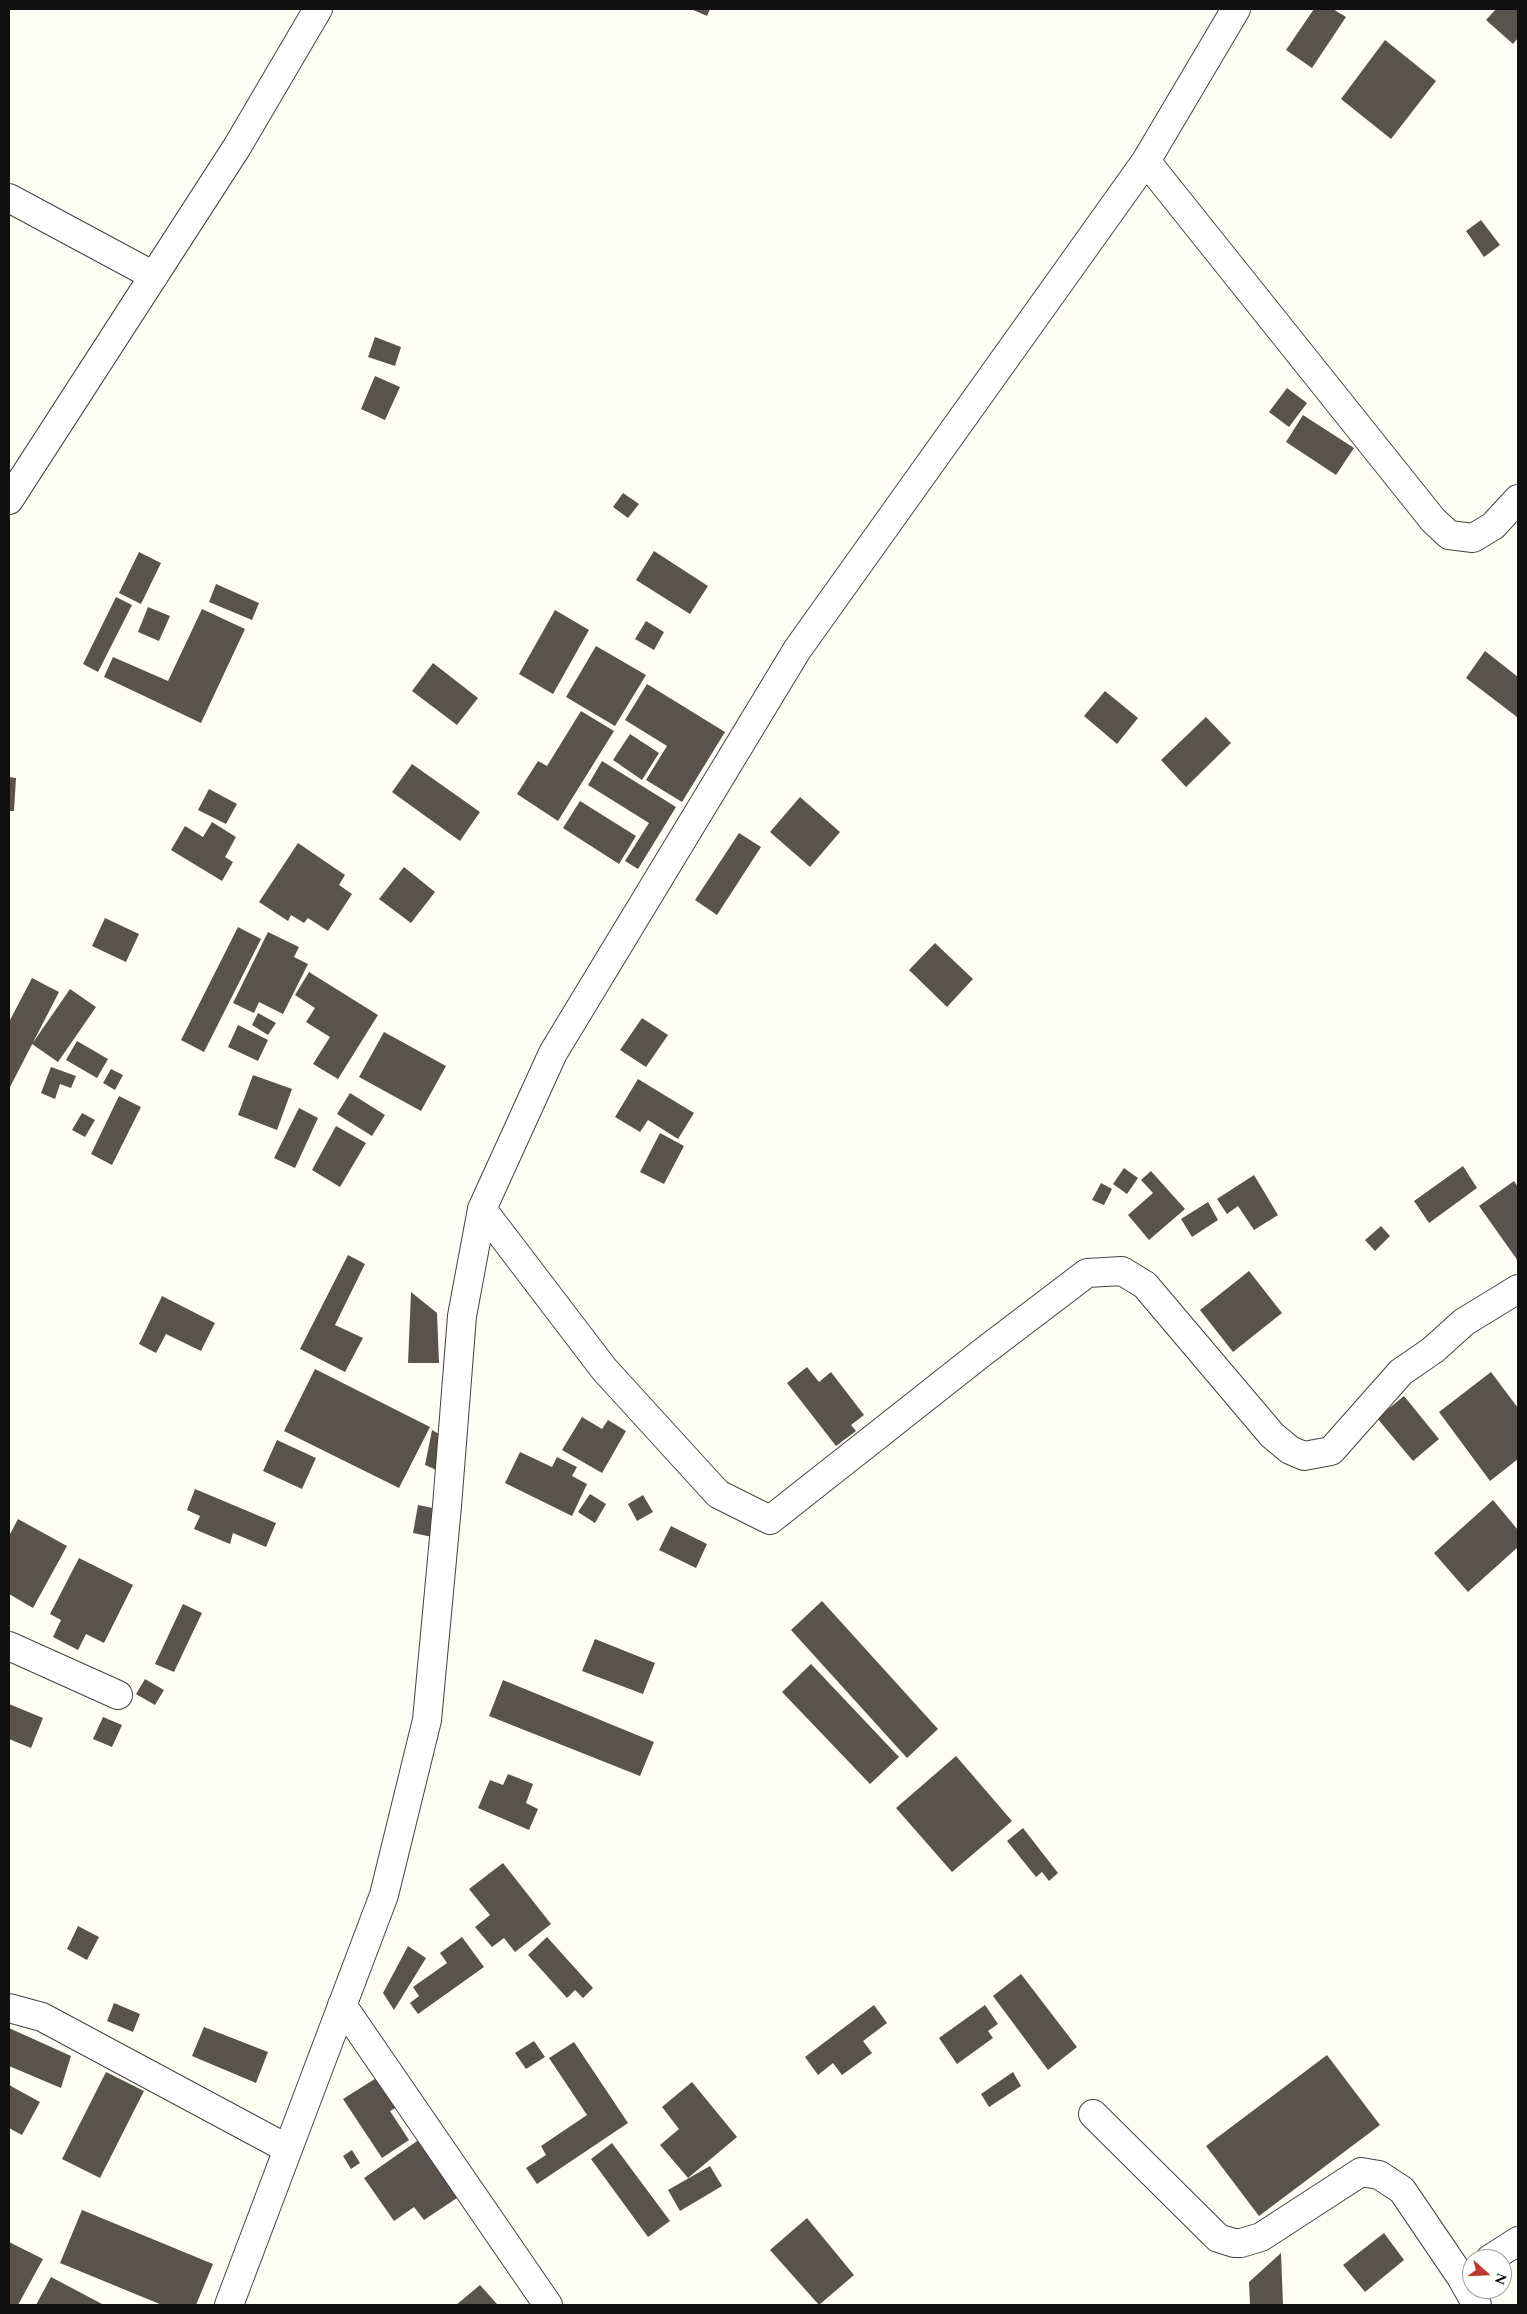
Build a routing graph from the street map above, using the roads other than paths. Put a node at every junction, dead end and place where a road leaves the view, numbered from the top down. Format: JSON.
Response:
{"nodes":[{"id":1,"x":318,"y":9,"type":"edge"},
{"id":2,"x":1236,"y":9,"type":"edge"},
{"id":3,"x":1146,"y":161,"type":"junction"},
{"id":4,"x":9,"y":198,"type":"edge"},
{"id":5,"x":154,"y":276,"type":"junction"},
{"id":6,"x":1518,"y":499,"type":"edge"},
{"id":7,"x":9,"y":500,"type":"edge"},
{"id":8,"x":482,"y":1209,"type":"junction"},
{"id":9,"x":1518,"y":1289,"type":"edge"},
{"id":10,"x":9,"y":1646,"type":"edge"},
{"id":11,"x":118,"y":1695,"type":"dead end"},
{"id":12,"x":342,"y":2005,"type":"junction"},
{"id":13,"x":9,"y":2008,"type":"edge"},
{"id":14,"x":1093,"y":2114,"type":"dead end"},
{"id":15,"x":288,"y":2149,"type":"junction"},
{"id":16,"x":1518,"y":2241,"type":"edge"},
{"id":17,"x":1506,"y":2249,"type":"edge"},
{"id":18,"x":1462,"y":2268,"type":"edge"},
{"id":19,"x":229,"y":2305,"type":"edge"},
{"id":20,"x":548,"y":2305,"type":"edge"}],
"edges":[{"from":1,"to":5,"type":"street"},
{"from":2,"to":3,"type":"street"},
{"from":3,"to":6,"type":"street"},
{"from":3,"to":8,"type":"street"},
{"from":4,"to":5,"type":"street"},
{"from":5,"to":7,"type":"street"},
{"from":8,"to":9,"type":"street"},
{"from":8,"to":12,"type":"street"},
{"from":10,"to":11,"type":"street"},
{"from":12,"to":15,"type":"street"},
{"from":12,"to":20,"type":"street"},
{"from":13,"to":15,"type":"street"},
{"from":14,"to":18,"type":"street"},
{"from":15,"to":19,"type":"street"},
{"from":16,"to":17,"type":"street"}]}
